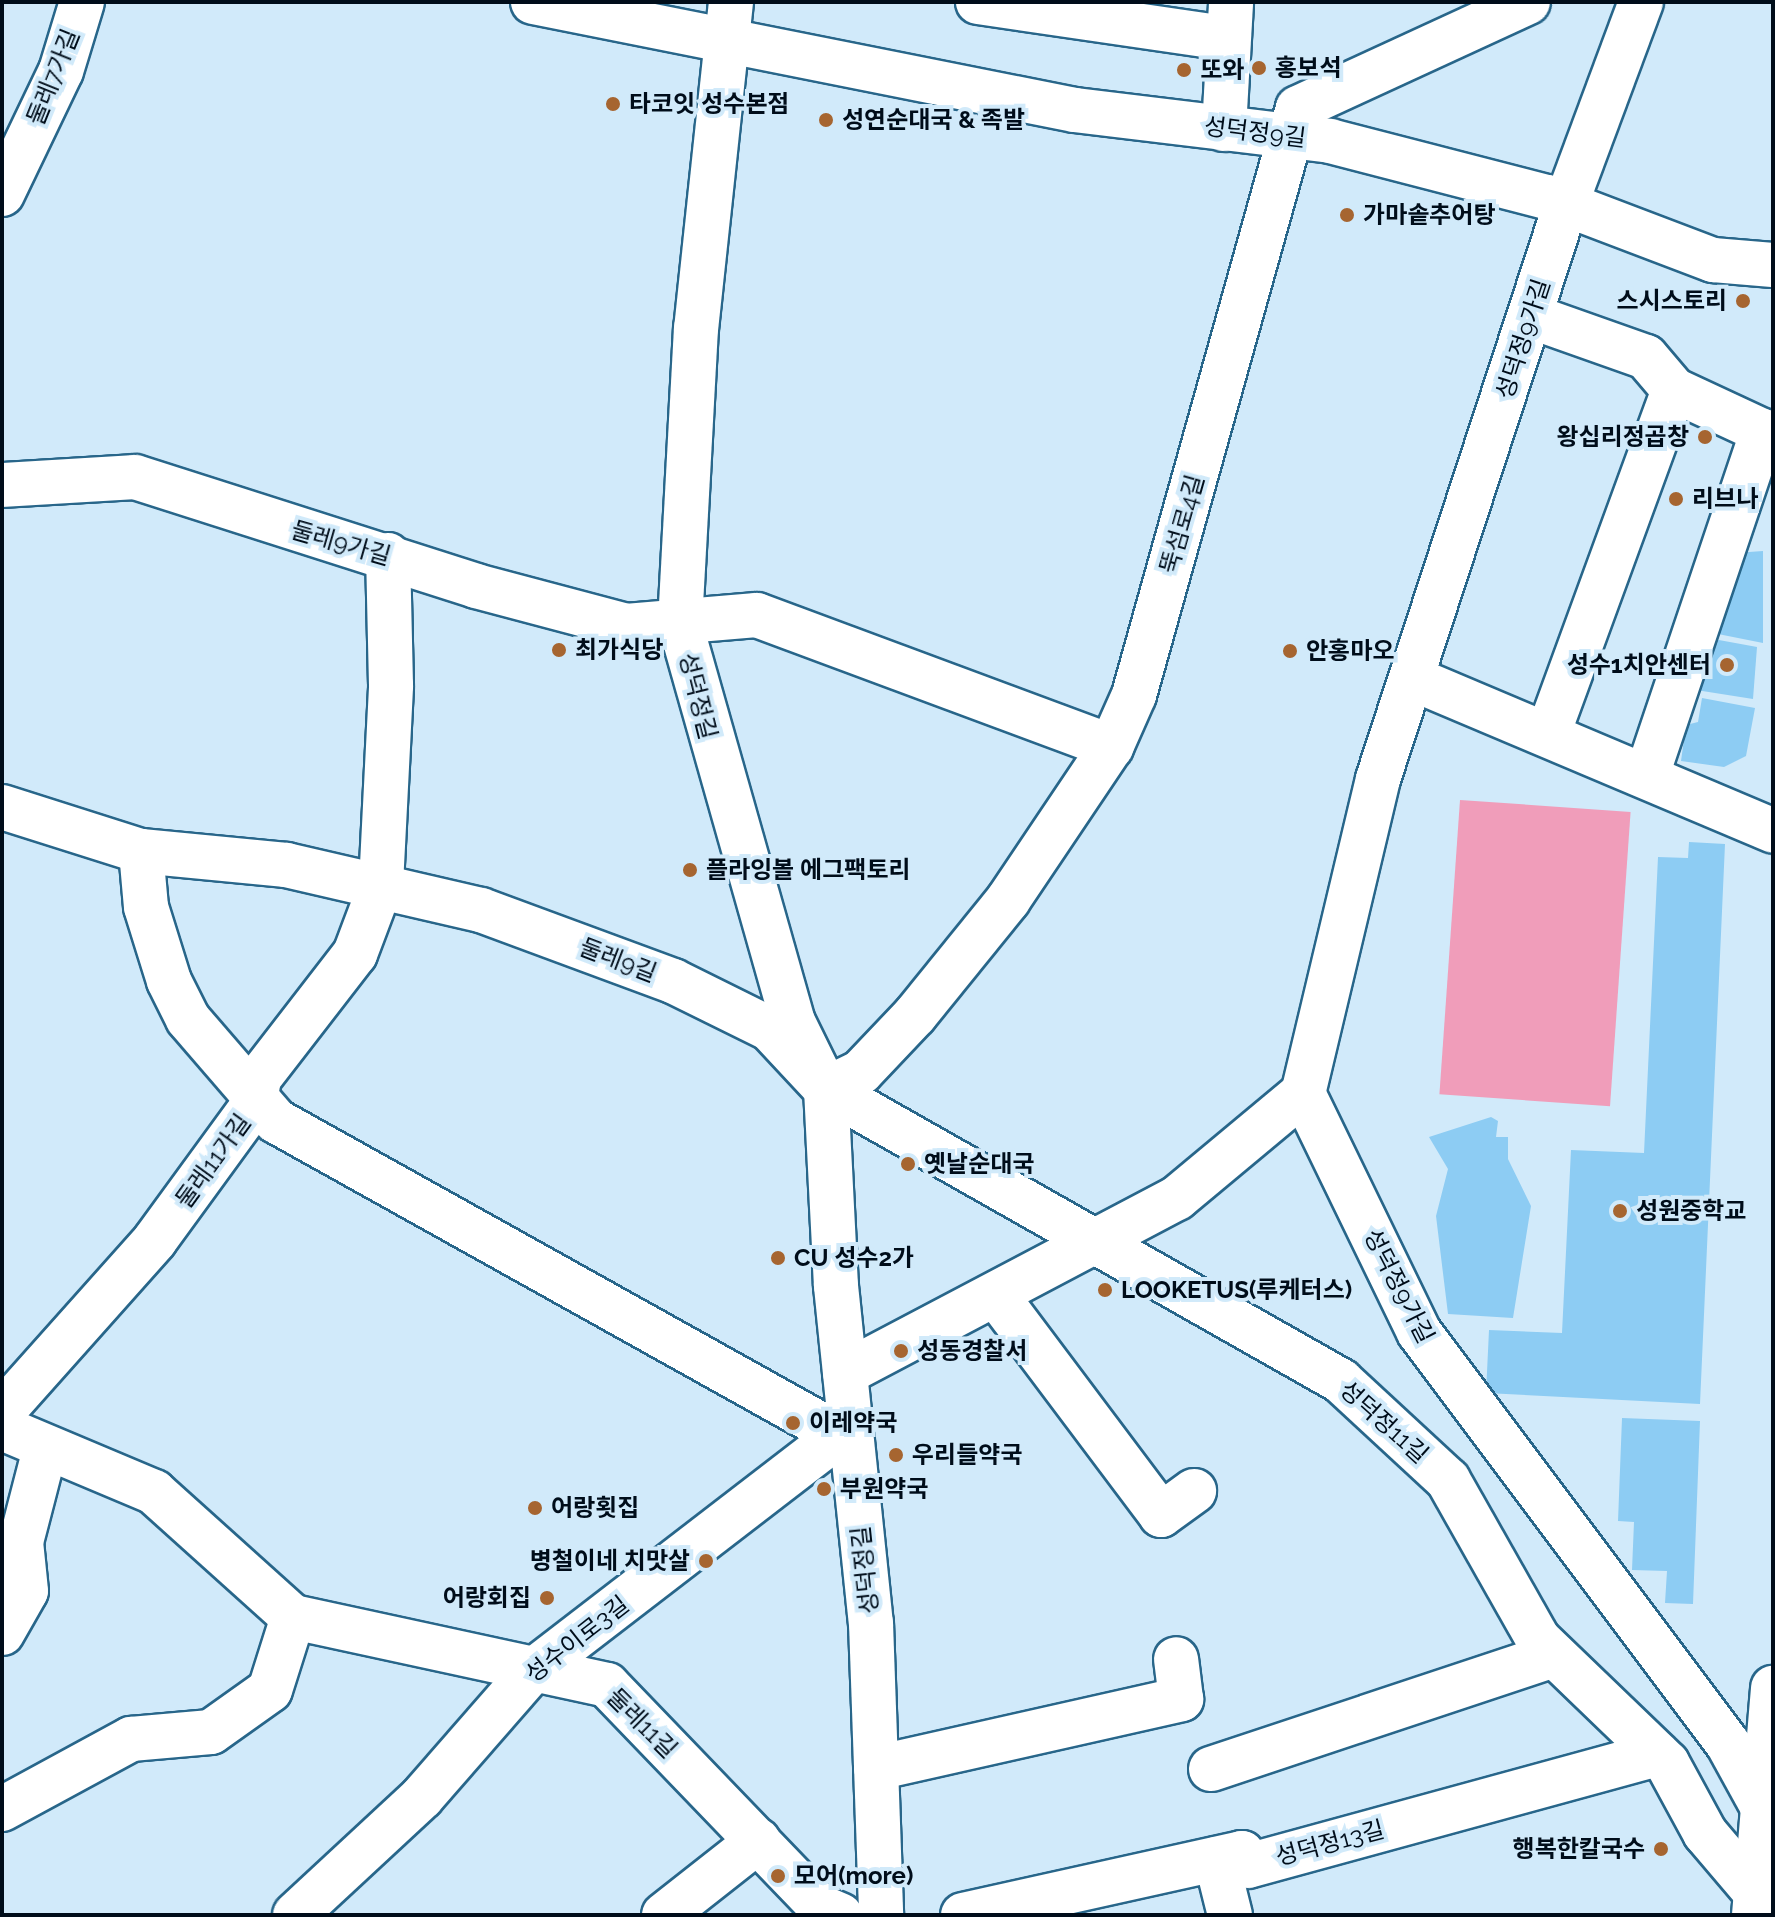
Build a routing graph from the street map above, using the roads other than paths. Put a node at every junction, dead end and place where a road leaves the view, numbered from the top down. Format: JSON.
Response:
{"nodes":[{"id":1,"x":82,"y":2,"type":"edge"},
{"id":2,"x":533,"y":2,"type":"edge"},
{"id":3,"x":978,"y":2,"type":"edge"},
{"id":4,"x":1528,"y":2,"type":"edge"},
{"id":5,"x":1641,"y":2,"type":"edge"},
{"id":6,"x":729,"y":20,"type":"edge"},
{"id":7,"x":1228,"y":20,"type":"edge"},
{"id":8,"x":1224,"y":129,"type":"junction"},
{"id":9,"x":1292,"y":137,"type":"junction"},
{"id":10,"x":2,"y":194,"type":"edge"},
{"id":11,"x":1566,"y":204,"type":"junction"},
{"id":12,"x":1773,"y":265,"type":"edge"},
{"id":13,"x":1530,"y":316,"type":"junction"},
{"id":14,"x":1674,"y":390,"type":"junction"},
{"id":15,"x":1768,"y":434,"type":"edge"},
{"id":16,"x":2,"y":485,"type":"edge"},
{"id":17,"x":388,"y":555,"type":"junction"},
{"id":18,"x":680,"y":623,"type":"junction"},
{"id":19,"x":1414,"y":679,"type":"junction"},
{"id":20,"x":1548,"y":734,"type":"junction"},
{"id":21,"x":1111,"y":747,"type":"junction"},
{"id":22,"x":1647,"y":775,"type":"junction"},
{"id":23,"x":2,"y":807,"type":"edge"},
{"id":24,"x":1773,"y":831,"type":"edge"},
{"id":25,"x":141,"y":851,"type":"junction"},
{"id":26,"x":381,"y":885,"type":"junction"},
{"id":27,"x":826,"y":1089,"type":"junction"},
{"id":28,"x":1303,"y":1093,"type":"junction"},
{"id":29,"x":255,"y":1103,"type":"junction"},
{"id":30,"x":1096,"y":1242,"type":"junction"},
{"id":31,"x":996,"y":1295,"type":"junction"},
{"id":32,"x":845,"y":1373,"type":"junction"},
{"id":33,"x":2,"y":1412,"type":"edge"},
{"id":34,"x":2,"y":1428,"type":"edge"},
{"id":35,"x":845,"y":1430,"type":"junction"},
{"id":36,"x":45,"y":1449,"type":"junction"},
{"id":37,"x":1194,"y":1491,"type":"dead end"},
{"id":38,"x":293,"y":1617,"type":"junction"},
{"id":39,"x":2,"y":1633,"type":"edge"},
{"id":40,"x":1554,"y":1655,"type":"junction"},
{"id":41,"x":1176,"y":1659,"type":"dead end"},
{"id":42,"x":530,"y":1673,"type":"junction"},
{"id":43,"x":1773,"y":1688,"type":"edge"},
{"id":44,"x":1657,"y":1754,"type":"junction"},
{"id":45,"x":876,"y":1768,"type":"junction"},
{"id":46,"x":1211,"y":1769,"type":"dead end"},
{"id":47,"x":2,"y":1809,"type":"edge"},
{"id":48,"x":1769,"y":1820,"type":"edge"},
{"id":49,"x":758,"y":1841,"type":"junction"},
{"id":50,"x":1216,"y":1859,"type":"junction"},
{"id":51,"x":1755,"y":1904,"type":"edge"},
{"id":52,"x":1042,"y":1906,"type":"edge"},
{"id":53,"x":295,"y":1915,"type":"edge"},
{"id":54,"x":664,"y":1915,"type":"edge"},
{"id":55,"x":840,"y":1915,"type":"edge"},
{"id":56,"x":881,"y":1915,"type":"edge"},
{"id":57,"x":963,"y":1915,"type":"edge"},
{"id":58,"x":1230,"y":1915,"type":"edge"}],
"edges":[{"from":1,"to":10,"type":"street","name":"둘레7가길"},
{"from":2,"to":6,"type":"street","name":"성덕정9길"},
{"from":3,"to":7,"type":"street"},
{"from":4,"to":9,"type":"street","name":"뚝섬로4길"},
{"from":5,"to":11,"type":"street","name":"성덕정9가길"},
{"from":6,"to":8,"type":"street","name":"성덕정9길"},
{"from":6,"to":18,"type":"street","name":"성덕정길"},
{"from":7,"to":8,"type":"street"},
{"from":8,"to":9,"type":"street","name":"성덕정9길"},
{"from":9,"to":11,"type":"street","name":"성덕정9길"},
{"from":9,"to":21,"type":"street","name":"뚝섬로4길"},
{"from":11,"to":12,"type":"street","name":"성덕정9길"},
{"from":11,"to":13,"type":"street","name":"성덕정9가길"},
{"from":13,"to":14,"type":"street"},
{"from":13,"to":19,"type":"street","name":"성덕정9가길"},
{"from":14,"to":15,"type":"street"},
{"from":14,"to":20,"type":"street"},
{"from":15,"to":22,"type":"street"},
{"from":16,"to":17,"type":"street","name":"둘레9가길"},
{"from":17,"to":18,"type":"street","name":"둘레9가길"},
{"from":17,"to":26,"type":"street"},
{"from":18,"to":21,"type":"street","name":"둘레9가길"},
{"from":18,"to":27,"type":"street","name":"성덕정길"},
{"from":19,"to":20,"type":"street"},
{"from":19,"to":28,"type":"street","name":"성덕정9가길"},
{"from":20,"to":22,"type":"street"},
{"from":21,"to":27,"type":"street","name":"뚝섬로4길"},
{"from":22,"to":24,"type":"street"},
{"from":23,"to":25,"type":"street","name":"둘레9길"},
{"from":25,"to":26,"type":"street","name":"둘레9길"},
{"from":25,"to":29,"type":"street"},
{"from":26,"to":27,"type":"street","name":"둘레9길"},
{"from":26,"to":29,"type":"street","name":"둘레11가길"},
{"from":27,"to":30,"type":"street","name":"성덕정11길"},
{"from":27,"to":32,"type":"street","name":"성덕정길"},
{"from":28,"to":30,"type":"street"},
{"from":28,"to":48,"type":"street","name":"성덕정9가길"},
{"from":29,"to":33,"type":"street","name":"둘레11가길"},
{"from":29,"to":35,"type":"street"},
{"from":30,"to":31,"type":"street"},
{"from":30,"to":40,"type":"street","name":"성덕정11길"},
{"from":31,"to":32,"type":"street"},
{"from":31,"to":37,"type":"street"},
{"from":32,"to":35,"type":"street","name":"성덕정길"},
{"from":34,"to":36,"type":"street","name":"둘레11길"},
{"from":35,"to":42,"type":"street","name":"성수이로3길"},
{"from":35,"to":45,"type":"street","name":"성덕정길"},
{"from":36,"to":38,"type":"street","name":"둘레11길"},
{"from":36,"to":39,"type":"street"},
{"from":38,"to":42,"type":"street","name":"둘레11길"},
{"from":38,"to":47,"type":"street"},
{"from":40,"to":44,"type":"street","name":"성덕정11길"},
{"from":40,"to":46,"type":"street"},
{"from":41,"to":45,"type":"street"},
{"from":42,"to":49,"type":"street","name":"둘레11길"},
{"from":42,"to":53,"type":"street","name":"성수이로3길"},
{"from":43,"to":48,"type":"street"},
{"from":44,"to":50,"type":"street","name":"성덕정13길"},
{"from":44,"to":51,"type":"street","name":"성덕정11길"},
{"from":45,"to":56,"type":"street","name":"성덕정길"},
{"from":48,"to":51,"type":"street"},
{"from":49,"to":54,"type":"street"},
{"from":49,"to":55,"type":"street","name":"둘레11길"},
{"from":50,"to":52,"type":"street","name":"성덕정13길"},
{"from":50,"to":58,"type":"street"},
{"from":52,"to":57,"type":"street","name":"성덕정13길"}]}
